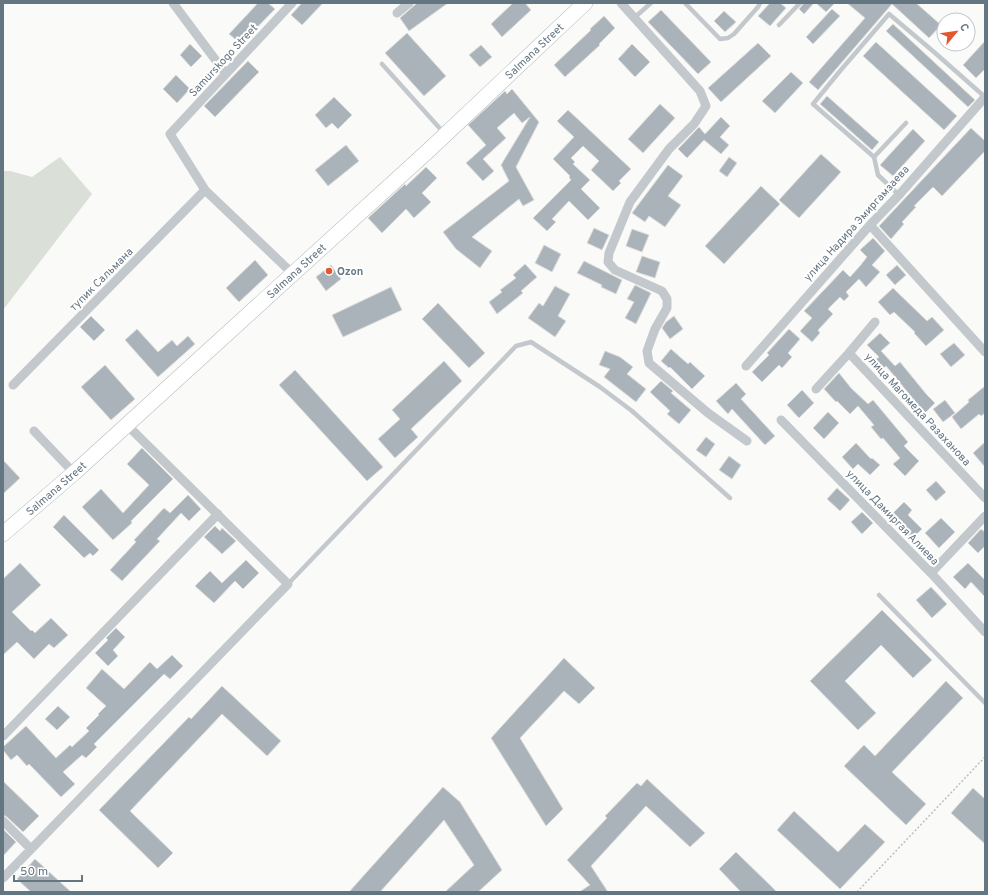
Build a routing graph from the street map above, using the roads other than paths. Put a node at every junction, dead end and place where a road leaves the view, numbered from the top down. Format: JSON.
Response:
{"nodes":[{"id":1,"x":173,"y":3,"type":"edge"},
{"id":2,"x":292,"y":3,"type":"edge"},
{"id":3,"x":410,"y":3,"type":"edge"},
{"id":4,"x":585,"y":3,"type":"edge"},
{"id":5,"x":621,"y":3,"type":"edge"},
{"id":6,"x":651,"y":3,"type":"edge"},
{"id":7,"x":685,"y":3,"type":"edge"},
{"id":8,"x":760,"y":3,"type":"edge"},
{"id":9,"x":800,"y":3,"type":"edge"},
{"id":10,"x":398,"y":13,"type":"dead end"},
{"id":11,"x":634,"y":18,"type":"junction"},
{"id":12,"x":779,"y":25,"type":"dead end"},
{"id":13,"x":382,"y":64,"type":"dead end"},
{"id":14,"x":226,"y":74,"type":"junction"},
{"id":15,"x":985,"y":97,"type":"edge"},
{"id":16,"x":906,"y":124,"type":"dead end"},
{"id":17,"x":446,"y":134,"type":"junction"},
{"id":18,"x":874,"y":157,"type":"junction"},
{"id":19,"x":205,"y":190,"type":"junction"},
{"id":20,"x":899,"y":195,"type":"junction"},
{"id":21,"x":870,"y":225,"type":"junction"},
{"id":22,"x":293,"y":274,"type":"junction"},
{"id":23,"x":875,"y":322,"type":"dead end"},
{"id":24,"x":985,"y":352,"type":"edge"},
{"id":25,"x":849,"y":353,"type":"junction"},
{"id":26,"x":746,"y":366,"type":"dead end"},
{"id":27,"x":13,"y":385,"type":"dead end"},
{"id":28,"x":816,"y":389,"type":"dead end"},
{"id":29,"x":781,"y":420,"type":"dead end"},
{"id":30,"x":127,"y":425,"type":"junction"},
{"id":31,"x":34,"y":431,"type":"dead end"},
{"id":32,"x":746,"y":441,"type":"dead end"},
{"id":33,"x":74,"y":473,"type":"junction"},
{"id":34,"x":730,"y":498,"type":"dead end"},
{"id":35,"x":985,"y":498,"type":"edge"},
{"id":36,"x":218,"y":514,"type":"junction"},
{"id":37,"x":985,"y":516,"type":"edge"},
{"id":38,"x":3,"y":534,"type":"edge"},
{"id":39,"x":931,"y":573,"type":"junction"},
{"id":40,"x":288,"y":584,"type":"junction"},
{"id":41,"x":880,"y":595,"type":"dead end"},
{"id":42,"x":985,"y":632,"type":"edge"},
{"id":43,"x":985,"y":703,"type":"edge"},
{"id":44,"x":3,"y":736,"type":"edge"},
{"id":45,"x":3,"y":821,"type":"edge"},
{"id":46,"x":31,"y":849,"type":"junction"},
{"id":47,"x":3,"y":878,"type":"edge"}],
"edges":[{"from":1,"to":14,"type":"street"},
{"from":2,"to":14,"type":"street","name":"Samurskogo Street"},
{"from":3,"to":10,"type":"street"},
{"from":4,"to":17,"type":"main road","name":"Salmana Street"},
{"from":5,"to":11,"type":"street"},
{"from":6,"to":11,"type":"lane"},
{"from":7,"to":8,"type":"lane"},
{"from":9,"to":12,"type":"lane"},
{"from":11,"to":32,"type":"street"},
{"from":13,"to":17,"type":"lane"},
{"from":14,"to":19,"type":"street","name":"Samurskogo Street"},
{"from":15,"to":18,"type":"lane"},
{"from":15,"to":20,"type":"street","name":"улица Надира Эмиргамзаева"},
{"from":16,"to":18,"type":"lane"},
{"from":17,"to":22,"type":"main road","name":"Salmana Street"},
{"from":18,"to":20,"type":"lane"},
{"from":19,"to":22,"type":"street"},
{"from":19,"to":27,"type":"street","name":"тупик Сальмана"},
{"from":20,"to":21,"type":"street","name":"улица Надира Эмиргамзаева"},
{"from":21,"to":24,"type":"street"},
{"from":21,"to":26,"type":"street","name":"улица Надира Эмиргамзаева"},
{"from":22,"to":30,"type":"main road","name":"Salmana Street"},
{"from":23,"to":25,"type":"street"},
{"from":25,"to":28,"type":"street"},
{"from":25,"to":35,"type":"street","name":"улица Магомеда Разаханова"},
{"from":29,"to":39,"type":"street","name":"улица Дамиргая Алиева"},
{"from":30,"to":33,"type":"main road","name":"Salmana Street"},
{"from":30,"to":36,"type":"street"},
{"from":31,"to":33,"type":"street"},
{"from":33,"to":38,"type":"main road","name":"Salmana Street"},
{"from":34,"to":40,"type":"lane"},
{"from":36,"to":40,"type":"street"},
{"from":36,"to":44,"type":"street"},
{"from":37,"to":39,"type":"street"},
{"from":39,"to":42,"type":"street","name":"улица Дамиргая Алиева"},
{"from":40,"to":46,"type":"street"},
{"from":41,"to":43,"type":"lane"},
{"from":45,"to":46,"type":"street"},
{"from":46,"to":47,"type":"street"}]}
